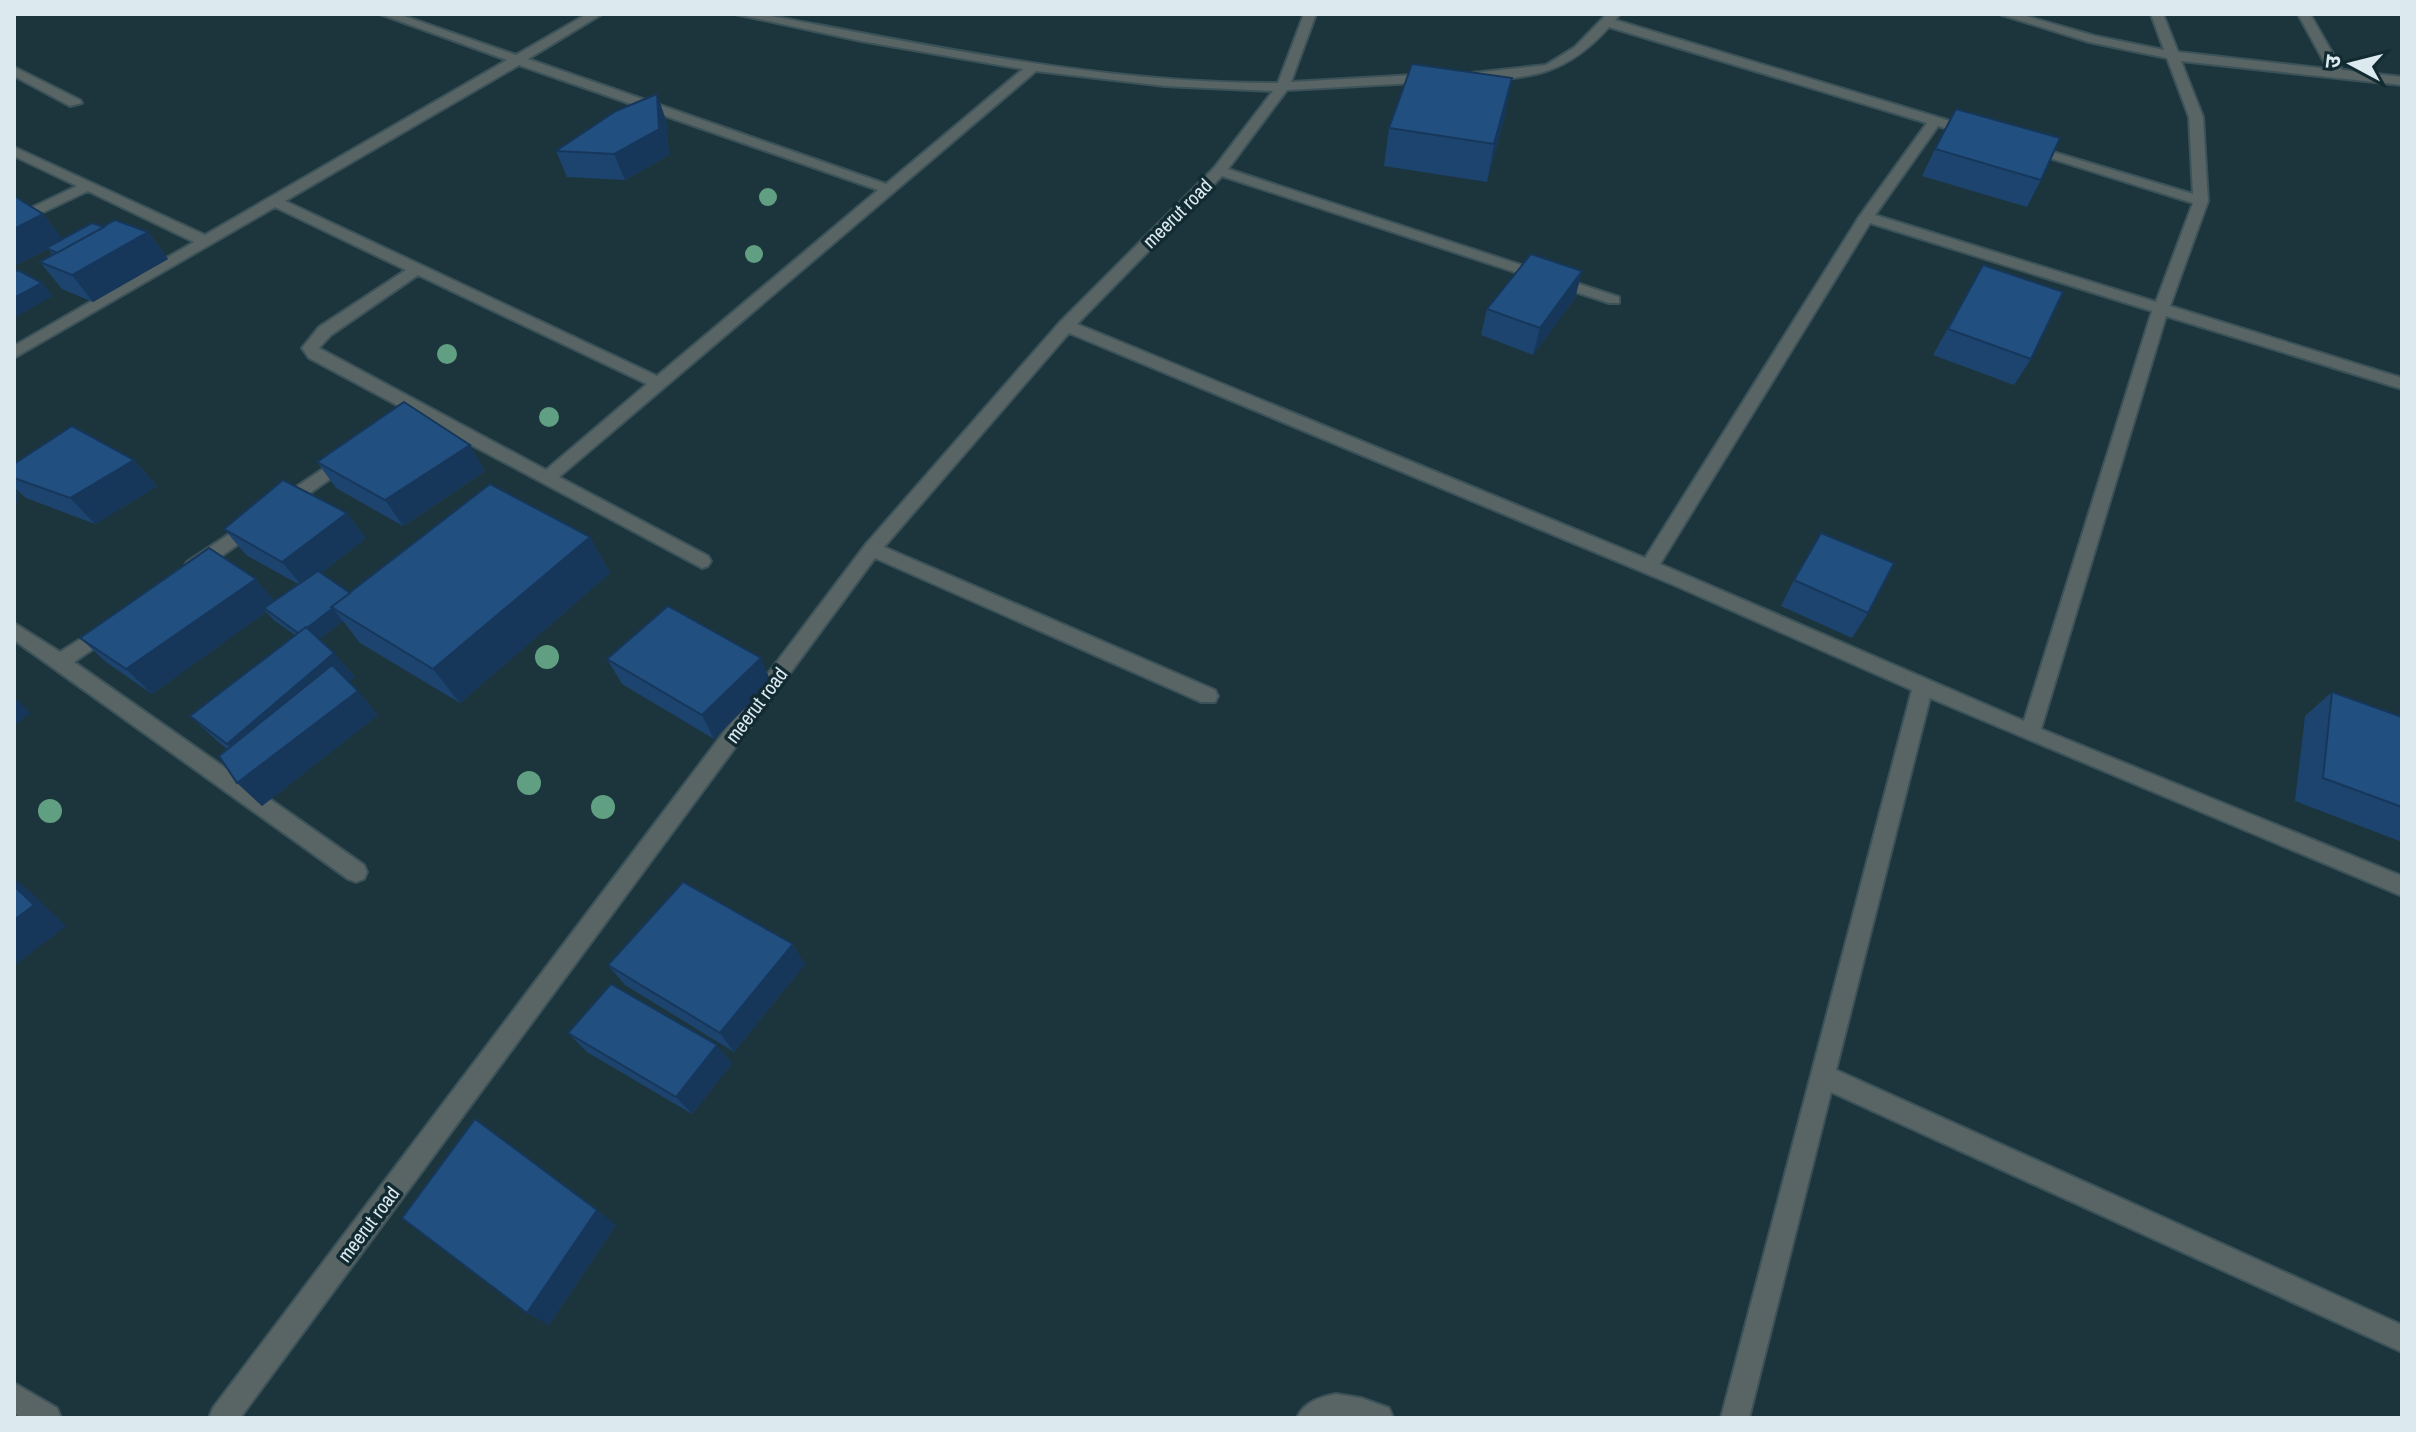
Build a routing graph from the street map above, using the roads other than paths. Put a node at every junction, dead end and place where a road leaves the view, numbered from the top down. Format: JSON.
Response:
{"nodes":[{"id":1,"x":386,"y":14,"type":"edge"},
{"id":2,"x":596,"y":14,"type":"edge"},
{"id":3,"x":741,"y":14,"type":"edge"},
{"id":4,"x":1310,"y":14,"type":"edge"},
{"id":5,"x":2005,"y":14,"type":"edge"},
{"id":6,"x":2157,"y":14,"type":"edge"},
{"id":7,"x":2304,"y":14,"type":"edge"},
{"id":8,"x":1610,"y":18,"type":"edge"},
{"id":9,"x":2175,"y":56,"type":"junction"},
{"id":10,"x":517,"y":59,"type":"junction"},
{"id":11,"x":1035,"y":65,"type":"junction"},
{"id":12,"x":14,"y":71,"type":"edge"},
{"id":13,"x":2338,"y":75,"type":"junction"},
{"id":14,"x":1456,"y":77,"type":"edge"},
{"id":15,"x":1440,"y":78,"type":"edge"},
{"id":16,"x":2402,"y":81,"type":"edge"},
{"id":17,"x":1283,"y":86,"type":"junction"},
{"id":18,"x":75,"y":103,"type":"dead end"},
{"id":19,"x":1935,"y":121,"type":"junction"},
{"id":20,"x":1994,"y":139,"type":"edge"},
{"id":21,"x":2009,"y":143,"type":"edge"},
{"id":22,"x":14,"y":151,"type":"edge"},
{"id":23,"x":1219,"y":171,"type":"junction"},
{"id":24,"x":88,"y":186,"type":"junction"},
{"id":25,"x":888,"y":189,"type":"junction"},
{"id":26,"x":273,"y":201,"type":"junction"},
{"id":27,"x":2201,"y":201,"type":"junction"},
{"id":28,"x":1866,"y":217,"type":"junction"},
{"id":29,"x":14,"y":222,"type":"edge"},
{"id":30,"x":205,"y":241,"type":"junction"},
{"id":31,"x":417,"y":269,"type":"junction"},
{"id":32,"x":1614,"y":300,"type":"dead end"},
{"id":33,"x":2160,"y":311,"type":"junction"},
{"id":34,"x":1066,"y":326,"type":"junction"},
{"id":35,"x":15,"y":351,"type":"edge"},
{"id":36,"x":659,"y":383,"type":"junction"},
{"id":37,"x":2402,"y":384,"type":"edge"},
{"id":38,"x":366,"y":445,"type":"edge"},
{"id":39,"x":547,"y":478,"type":"junction"},
{"id":40,"x":872,"y":549,"type":"junction"},
{"id":41,"x":702,"y":561,"type":"dead end"},
{"id":42,"x":1649,"y":567,"type":"junction"},
{"id":43,"x":174,"y":581,"type":"edge"},
{"id":44,"x":123,"y":617,"type":"edge"},
{"id":45,"x":14,"y":630,"type":"edge"},
{"id":46,"x":60,"y":662,"type":"junction"},
{"id":47,"x":1923,"y":687,"type":"junction"},
{"id":48,"x":1208,"y":696,"type":"dead end"},
{"id":49,"x":2030,"y":733,"type":"junction"},
{"id":50,"x":356,"y":872,"type":"dead end"},
{"id":51,"x":2402,"y":886,"type":"edge"},
{"id":52,"x":1823,"y":1076,"type":"junction"},
{"id":53,"x":2402,"y":1339,"type":"edge"},
{"id":54,"x":14,"y":1397,"type":"edge"},
{"id":55,"x":47,"y":1418,"type":"edge"},
{"id":56,"x":223,"y":1418,"type":"edge"},
{"id":57,"x":1311,"y":1418,"type":"edge"},
{"id":58,"x":1379,"y":1418,"type":"edge"},
{"id":59,"x":1735,"y":1418,"type":"edge"}],
"edges":[{"from":1,"to":10,"type":"street"},
{"from":2,"to":10,"type":"street"},
{"from":3,"to":11,"type":"street"},
{"from":4,"to":17,"type":"street","name":"meerut road"},
{"from":5,"to":9,"type":"street"},
{"from":6,"to":9,"type":"street"},
{"from":7,"to":13,"type":"street"},
{"from":8,"to":14,"type":"street"},
{"from":8,"to":19,"type":"street"},
{"from":9,"to":13,"type":"street"},
{"from":9,"to":27,"type":"street"},
{"from":10,"to":25,"type":"street"},
{"from":10,"to":26,"type":"street"},
{"from":11,"to":17,"type":"street"},
{"from":11,"to":25,"type":"street"},
{"from":12,"to":18,"type":"street"},
{"from":13,"to":16,"type":"street"},
{"from":15,"to":17,"type":"street"},
{"from":17,"to":23,"type":"street","name":"meerut road"},
{"from":19,"to":20,"type":"street"},
{"from":19,"to":28,"type":"street"},
{"from":21,"to":27,"type":"street"},
{"from":22,"to":24,"type":"street"},
{"from":23,"to":32,"type":"street"},
{"from":23,"to":34,"type":"street","name":"meerut road"},
{"from":24,"to":29,"type":"street"},
{"from":24,"to":30,"type":"street"},
{"from":25,"to":36,"type":"street"},
{"from":26,"to":30,"type":"street"},
{"from":26,"to":31,"type":"street"},
{"from":27,"to":33,"type":"street"},
{"from":28,"to":33,"type":"street"},
{"from":28,"to":42,"type":"street"},
{"from":30,"to":35,"type":"street"},
{"from":31,"to":36,"type":"street"},
{"from":31,"to":39,"type":"street"},
{"from":33,"to":37,"type":"street"},
{"from":33,"to":49,"type":"street"},
{"from":34,"to":40,"type":"street","name":"meerut road"},
{"from":34,"to":42,"type":"street"},
{"from":36,"to":39,"type":"street"},
{"from":38,"to":43,"type":"street"},
{"from":39,"to":41,"type":"street"},
{"from":40,"to":48,"type":"street"},
{"from":40,"to":56,"type":"street","name":"meerut road"},
{"from":42,"to":47,"type":"street"},
{"from":44,"to":46,"type":"street"},
{"from":45,"to":46,"type":"street"},
{"from":46,"to":50,"type":"street"},
{"from":47,"to":49,"type":"street"},
{"from":47,"to":52,"type":"street"},
{"from":49,"to":51,"type":"street"},
{"from":52,"to":53,"type":"street"},
{"from":52,"to":59,"type":"street"},
{"from":54,"to":55,"type":"street"},
{"from":57,"to":58,"type":"street"}]}
